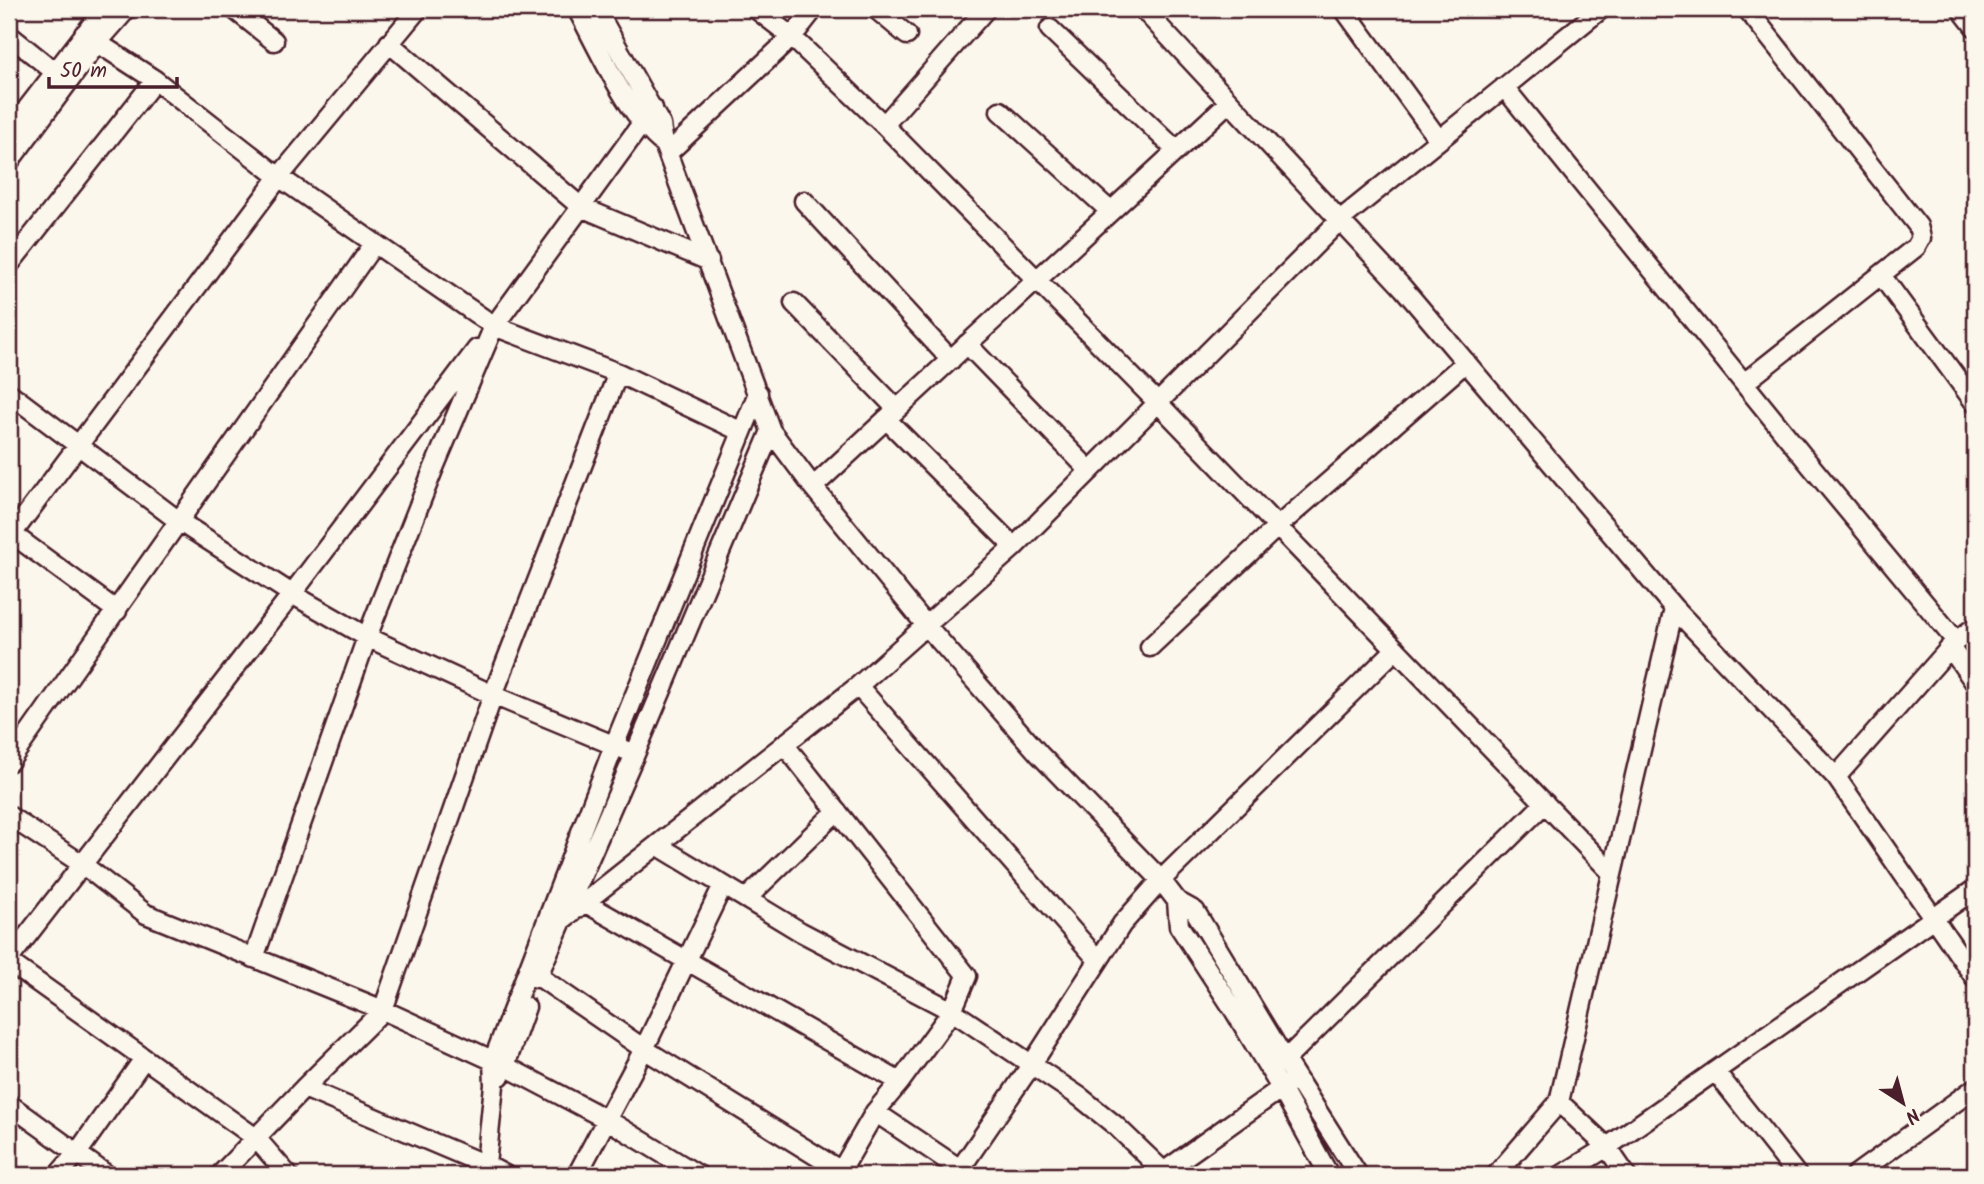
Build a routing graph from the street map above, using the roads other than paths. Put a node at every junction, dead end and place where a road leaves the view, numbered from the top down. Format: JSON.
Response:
{"nodes":[{"id":1,"x":234,"y":9,"type":"edge"},
{"id":2,"x":418,"y":9,"type":"edge"},
{"id":3,"x":577,"y":9,"type":"edge"},
{"id":4,"x":596,"y":9,"type":"edge"},
{"id":5,"x":756,"y":9,"type":"edge"},
{"id":6,"x":814,"y":9,"type":"edge"},
{"id":7,"x":876,"y":9,"type":"edge"},
{"id":8,"x":986,"y":9,"type":"edge"},
{"id":9,"x":1601,"y":9,"type":"edge"},
{"id":10,"x":1747,"y":9,"type":"edge"},
{"id":11,"x":1961,"y":9,"type":"edge"},
{"id":12,"x":1145,"y":10,"type":"edge"},
{"id":13,"x":1347,"y":10,"type":"edge"},
{"id":14,"x":110,"y":11,"type":"edge"},
{"id":15,"x":1975,"y":27,"type":"edge"},
{"id":16,"x":1050,"y":29,"type":"dead end"},
{"id":17,"x":9,"y":35,"type":"edge"},
{"id":18,"x":906,"y":35,"type":"dead end"},
{"id":19,"x":792,"y":37,"type":"junction"},
{"id":20,"x":91,"y":38,"type":"junction"},
{"id":21,"x":274,"y":41,"type":"dead end"},
{"id":22,"x":389,"y":43,"type":"junction"},
{"id":23,"x":55,"y":72,"type":"junction"},
{"id":24,"x":155,"y":80,"type":"junction"},
{"id":25,"x":1504,"y":87,"type":"junction"},
{"id":26,"x":1230,"y":102,"type":"junction"},
{"id":27,"x":653,"y":108,"type":"junction"},
{"id":28,"x":1000,"y":111,"type":"dead end"},
{"id":29,"x":642,"y":123,"type":"junction"},
{"id":30,"x":884,"y":125,"type":"junction"},
{"id":31,"x":13,"y":137,"type":"edge"},
{"id":32,"x":1438,"y":140,"type":"junction"},
{"id":33,"x":666,"y":148,"type":"junction"},
{"id":34,"x":1176,"y":150,"type":"junction"},
{"id":35,"x":9,"y":162,"type":"edge"},
{"id":36,"x":279,"y":177,"type":"junction"},
{"id":37,"x":804,"y":201,"type":"dead end"},
{"id":38,"x":581,"y":207,"type":"junction"},
{"id":39,"x":1110,"y":211,"type":"junction"},
{"id":40,"x":1340,"y":220,"type":"junction"},
{"id":41,"x":374,"y":244,"type":"junction"},
{"id":42,"x":709,"y":261,"type":"junction"},
{"id":43,"x":9,"y":265,"type":"edge"},
{"id":44,"x":1881,"y":275,"type":"junction"},
{"id":45,"x":1036,"y":279,"type":"junction"},
{"id":46,"x":794,"y":303,"type":"dead end"},
{"id":47,"x":494,"y":326,"type":"junction"},
{"id":48,"x":967,"y":344,"type":"junction"},
{"id":49,"x":951,"y":360,"type":"junction"},
{"id":50,"x":1466,"y":362,"type":"junction"},
{"id":51,"x":618,"y":373,"type":"junction"},
{"id":52,"x":1744,"y":383,"type":"junction"},
{"id":53,"x":9,"y":393,"type":"edge"},
{"id":54,"x":758,"y":393,"type":"junction"},
{"id":55,"x":1158,"y":403,"type":"junction"},
{"id":56,"x":1975,"y":403,"type":"edge"},
{"id":57,"x":891,"y":414,"type":"junction"},
{"id":58,"x":771,"y":431,"type":"junction"},
{"id":59,"x":742,"y":432,"type":"junction"},
{"id":60,"x":76,"y":446,"type":"junction"},
{"id":61,"x":1090,"y":471,"type":"junction"},
{"id":62,"x":813,"y":487,"type":"junction"},
{"id":63,"x":180,"y":522,"type":"junction"},
{"id":64,"x":1277,"y":527,"type":"junction"},
{"id":65,"x":10,"y":536,"type":"edge"},
{"id":66,"x":1014,"y":547,"type":"junction"},
{"id":67,"x":292,"y":594,"type":"junction"},
{"id":68,"x":1674,"y":608,"type":"junction"},
{"id":69,"x":117,"y":611,"type":"junction"},
{"id":70,"x":925,"y":624,"type":"junction"},
{"id":71,"x":1975,"y":627,"type":"edge"},
{"id":72,"x":368,"y":637,"type":"junction"},
{"id":73,"x":1953,"y":644,"type":"junction"},
{"id":74,"x":1150,"y":647,"type":"dead end"},
{"id":75,"x":1396,"y":649,"type":"junction"},
{"id":76,"x":1975,"y":683,"type":"edge"},
{"id":77,"x":858,"y":686,"type":"junction"},
{"id":78,"x":493,"y":695,"type":"junction"},
{"id":79,"x":784,"y":744,"type":"junction"},
{"id":80,"x":614,"y":746,"type":"junction"},
{"id":81,"x":635,"y":754,"type":"junction"},
{"id":82,"x":9,"y":762,"type":"edge"},
{"id":83,"x":1836,"y":777,"type":"junction"},
{"id":84,"x":1545,"y":803,"type":"junction"},
{"id":85,"x":837,"y":811,"type":"junction"},
{"id":86,"x":9,"y":816,"type":"edge"},
{"id":87,"x":657,"y":845,"type":"junction"},
{"id":88,"x":82,"y":864,"type":"junction"},
{"id":89,"x":1612,"y":873,"type":"junction"},
{"id":90,"x":1161,"y":880,"type":"junction"},
{"id":91,"x":723,"y":885,"type":"junction"},
{"id":92,"x":1975,"y":889,"type":"edge"},
{"id":93,"x":746,"y":899,"type":"junction"},
{"id":94,"x":1177,"y":901,"type":"junction"},
{"id":95,"x":584,"y":902,"type":"junction"},
{"id":96,"x":1933,"y":918,"type":"junction"},
{"id":97,"x":561,"y":920,"type":"junction"},
{"id":98,"x":254,"y":958,"type":"junction"},
{"id":99,"x":1098,"y":960,"type":"junction"},
{"id":100,"x":9,"y":961,"type":"edge"},
{"id":101,"x":688,"y":961,"type":"junction"},
{"id":102,"x":538,"y":976,"type":"junction"},
{"id":103,"x":1975,"y":978,"type":"edge"},
{"id":104,"x":383,"y":1010,"type":"junction"},
{"id":105,"x":953,"y":1011,"type":"junction"},
{"id":106,"x":644,"y":1049,"type":"junction"},
{"id":107,"x":143,"y":1060,"type":"junction"},
{"id":108,"x":1285,"y":1060,"type":"junction"},
{"id":109,"x":499,"y":1064,"type":"junction"},
{"id":110,"x":1032,"y":1064,"type":"junction"},
{"id":111,"x":1714,"y":1071,"type":"junction"},
{"id":112,"x":900,"y":1082,"type":"junction"},
{"id":113,"x":1288,"y":1083,"type":"junction"},
{"id":114,"x":304,"y":1088,"type":"junction"},
{"id":115,"x":1975,"y":1088,"type":"edge"},
{"id":116,"x":1559,"y":1102,"type":"junction"},
{"id":117,"x":9,"y":1104,"type":"edge"},
{"id":118,"x":874,"y":1112,"type":"junction"},
{"id":119,"x":606,"y":1119,"type":"junction"},
{"id":120,"x":256,"y":1138,"type":"junction"},
{"id":121,"x":1607,"y":1147,"type":"junction"},
{"id":122,"x":78,"y":1152,"type":"junction"},
{"id":123,"x":485,"y":1170,"type":"edge"},
{"id":124,"x":958,"y":1172,"type":"edge"},
{"id":125,"x":840,"y":1173,"type":"edge"},
{"id":126,"x":1162,"y":1174,"type":"edge"},
{"id":127,"x":58,"y":1175,"type":"edge"},
{"id":128,"x":107,"y":1175,"type":"edge"},
{"id":129,"x":220,"y":1175,"type":"edge"},
{"id":130,"x":288,"y":1175,"type":"edge"},
{"id":131,"x":505,"y":1175,"type":"edge"},
{"id":132,"x":577,"y":1175,"type":"edge"},
{"id":133,"x":698,"y":1175,"type":"edge"},
{"id":134,"x":1329,"y":1175,"type":"edge"},
{"id":135,"x":1358,"y":1175,"type":"edge"},
{"id":136,"x":1496,"y":1175,"type":"edge"},
{"id":137,"x":1562,"y":1175,"type":"edge"},
{"id":138,"x":1626,"y":1175,"type":"edge"},
{"id":139,"x":1797,"y":1175,"type":"edge"},
{"id":140,"x":1854,"y":1175,"type":"edge"}],
"edges":[{"from":1,"to":21,"type":"street"},
{"from":2,"to":22,"type":"street"},
{"from":3,"to":29,"type":"street"},
{"from":4,"to":27,"type":"street"},
{"from":5,"to":19,"type":"street"},
{"from":6,"to":19,"type":"street"},
{"from":7,"to":18,"type":"street"},
{"from":8,"to":30,"type":"street"},
{"from":9,"to":25,"type":"street"},
{"from":10,"to":44,"type":"street"},
{"from":11,"to":15,"type":"street"},
{"from":12,"to":26,"type":"street"},
{"from":13,"to":32,"type":"street"},
{"from":14,"to":20,"type":"street"},
{"from":16,"to":34,"type":"street"},
{"from":17,"to":23,"type":"street"},
{"from":19,"to":30,"type":"street"},
{"from":19,"to":33,"type":"street"},
{"from":20,"to":23,"type":"street"},
{"from":20,"to":24,"type":"street"},
{"from":20,"to":31,"type":"street"},
{"from":22,"to":36,"type":"street"},
{"from":22,"to":38,"type":"street"},
{"from":23,"to":31,"type":"street"},
{"from":24,"to":36,"type":"street"},
{"from":24,"to":43,"type":"street"},
{"from":25,"to":32,"type":"street"},
{"from":25,"to":52,"type":"street"},
{"from":26,"to":34,"type":"street"},
{"from":26,"to":40,"type":"street"},
{"from":27,"to":29,"type":"street"},
{"from":27,"to":33,"type":"street"},
{"from":28,"to":39,"type":"street"},
{"from":29,"to":33,"type":"street"},
{"from":29,"to":38,"type":"street"},
{"from":30,"to":45,"type":"street"},
{"from":31,"to":35,"type":"street"},
{"from":32,"to":40,"type":"street"},
{"from":33,"to":42,"type":"street"},
{"from":34,"to":39,"type":"street"},
{"from":36,"to":41,"type":"street"},
{"from":36,"to":60,"type":"street"},
{"from":37,"to":49,"type":"street"},
{"from":38,"to":42,"type":"street"},
{"from":38,"to":47,"type":"street"},
{"from":39,"to":45,"type":"street"},
{"from":40,"to":50,"type":"street"},
{"from":40,"to":55,"type":"street"},
{"from":41,"to":47,"type":"street"},
{"from":41,"to":63,"type":"street"},
{"from":42,"to":54,"type":"street"},
{"from":44,"to":52,"type":"street"},
{"from":44,"to":56,"type":"street"},
{"from":45,"to":48,"type":"street"},
{"from":45,"to":55,"type":"street"},
{"from":46,"to":57,"type":"street"},
{"from":47,"to":51,"type":"street"},
{"from":47,"to":67,"type":"street"},
{"from":47,"to":72,"type":"street"},
{"from":48,"to":49,"type":"street"},
{"from":48,"to":61,"type":"street"},
{"from":49,"to":57,"type":"street"},
{"from":50,"to":64,"type":"street"},
{"from":50,"to":68,"type":"street"},
{"from":51,"to":59,"type":"street"},
{"from":51,"to":78,"type":"street"},
{"from":52,"to":73,"type":"street"},
{"from":53,"to":60,"type":"street"},
{"from":54,"to":58,"type":"street"},
{"from":54,"to":59,"type":"street"},
{"from":55,"to":61,"type":"street"},
{"from":55,"to":64,"type":"street"},
{"from":57,"to":62,"type":"street"},
{"from":57,"to":66,"type":"street"},
{"from":58,"to":62,"type":"street"},
{"from":58,"to":81,"type":"street"},
{"from":59,"to":80,"type":"street"},
{"from":60,"to":63,"type":"street"},
{"from":60,"to":65,"type":"street"},
{"from":61,"to":66,"type":"street"},
{"from":62,"to":70,"type":"street"},
{"from":63,"to":67,"type":"street"},
{"from":63,"to":69,"type":"street"},
{"from":64,"to":74,"type":"street"},
{"from":64,"to":75,"type":"street"},
{"from":65,"to":69,"type":"street"},
{"from":66,"to":70,"type":"street"},
{"from":67,"to":72,"type":"street"},
{"from":67,"to":88,"type":"street"},
{"from":68,"to":83,"type":"street"},
{"from":68,"to":89,"type":"street"},
{"from":69,"to":82,"type":"street"},
{"from":70,"to":77,"type":"street"},
{"from":70,"to":90,"type":"street"},
{"from":71,"to":73,"type":"street"},
{"from":72,"to":78,"type":"street"},
{"from":72,"to":98,"type":"street"},
{"from":73,"to":76,"type":"street"},
{"from":73,"to":83,"type":"street"},
{"from":75,"to":84,"type":"street"},
{"from":75,"to":90,"type":"street"},
{"from":77,"to":79,"type":"street"},
{"from":77,"to":99,"type":"street"},
{"from":78,"to":80,"type":"street"},
{"from":78,"to":104,"type":"street"},
{"from":79,"to":85,"type":"street"},
{"from":79,"to":87,"type":"street"},
{"from":80,"to":81,"type":"street"},
{"from":80,"to":109,"type":"street"},
{"from":81,"to":97,"type":"street"},
{"from":83,"to":96,"type":"street"},
{"from":84,"to":89,"type":"street"},
{"from":84,"to":108,"type":"street"},
{"from":85,"to":93,"type":"street"},
{"from":85,"to":105,"type":"street"},
{"from":86,"to":88,"type":"street"},
{"from":87,"to":91,"type":"street"},
{"from":87,"to":95,"type":"street"},
{"from":88,"to":98,"type":"street"},
{"from":88,"to":100,"type":"street"},
{"from":89,"to":116,"type":"street"},
{"from":90,"to":94,"type":"street"},
{"from":90,"to":99,"type":"street"},
{"from":91,"to":93,"type":"street"},
{"from":91,"to":101,"type":"street"},
{"from":92,"to":96,"type":"street"},
{"from":93,"to":105,"type":"street"},
{"from":94,"to":108,"type":"street"},
{"from":94,"to":113,"type":"street"},
{"from":95,"to":97,"type":"street"},
{"from":95,"to":101,"type":"street"},
{"from":96,"to":103,"type":"street"},
{"from":96,"to":111,"type":"street"},
{"from":97,"to":102,"type":"street"},
{"from":98,"to":104,"type":"street"},
{"from":99,"to":110,"type":"street"},
{"from":100,"to":107,"type":"street"},
{"from":101,"to":106,"type":"street"},
{"from":101,"to":112,"type":"street"},
{"from":102,"to":106,"type":"street"},
{"from":102,"to":109,"type":"street"},
{"from":104,"to":109,"type":"street"},
{"from":104,"to":114,"type":"street"},
{"from":105,"to":110,"type":"street"},
{"from":105,"to":112,"type":"street"},
{"from":106,"to":119,"type":"street"},
{"from":106,"to":125,"type":"street"},
{"from":107,"to":120,"type":"street"},
{"from":107,"to":122,"type":"street"},
{"from":108,"to":113,"type":"street"},
{"from":109,"to":119,"type":"street"},
{"from":109,"to":123,"type":"street"},
{"from":110,"to":124,"type":"street"},
{"from":110,"to":126,"type":"street"},
{"from":111,"to":121,"type":"street"},
{"from":111,"to":139,"type":"street"},
{"from":112,"to":118,"type":"street"},
{"from":113,"to":126,"type":"street"},
{"from":113,"to":134,"type":"street"},
{"from":113,"to":135,"type":"street"},
{"from":114,"to":120,"type":"street"},
{"from":114,"to":123,"type":"street"},
{"from":115,"to":140,"type":"street"},
{"from":116,"to":121,"type":"street"},
{"from":116,"to":136,"type":"street"},
{"from":117,"to":122,"type":"street"},
{"from":118,"to":124,"type":"street"},
{"from":118,"to":125,"type":"street"},
{"from":119,"to":132,"type":"street"},
{"from":119,"to":133,"type":"street"},
{"from":120,"to":129,"type":"street"},
{"from":120,"to":130,"type":"street"},
{"from":121,"to":137,"type":"street"},
{"from":121,"to":138,"type":"street"},
{"from":122,"to":127,"type":"street"},
{"from":122,"to":128,"type":"street"},
{"from":123,"to":131,"type":"street"}]}
